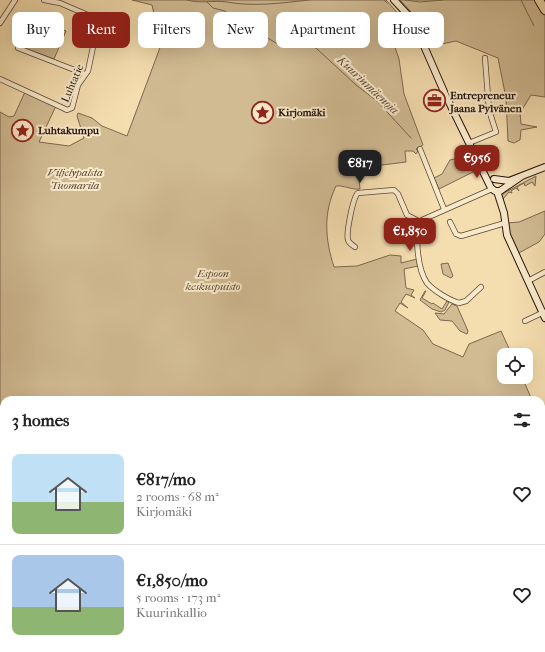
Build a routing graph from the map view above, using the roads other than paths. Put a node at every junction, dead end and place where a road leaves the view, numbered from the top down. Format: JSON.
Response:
{"nodes":[{"id":1,"x":15,"y":0,"type":"edge"},
{"id":2,"x":44,"y":0,"type":"edge"},
{"id":3,"x":394,"y":0,"type":"edge"},
{"id":4,"x":539,"y":0,"type":"edge"},
{"id":5,"x":61,"y":2,"type":"edge"},
{"id":6,"x":545,"y":10,"type":"edge"},
{"id":7,"x":0,"y":23,"type":"edge"},
{"id":8,"x":18,"y":48,"type":"dead end"},
{"id":9,"x":485,"y":58,"type":"dead end"},
{"id":10,"x":86,"y":74,"type":"junction"},
{"id":11,"x":0,"y":78,"type":"edge"},
{"id":12,"x":469,"y":143,"type":"junction"},
{"id":13,"x":420,"y":149,"type":"dead end"},
{"id":14,"x":545,"y":167,"type":"edge"},
{"id":15,"x":522,"y":176,"type":"junction"},
{"id":16,"x":495,"y":186,"type":"junction"},
{"id":17,"x":444,"y":209,"type":"junction"},
{"id":18,"x":420,"y":222,"type":"junction"},
{"id":19,"x":450,"y":222,"type":"dead end"},
{"id":20,"x":505,"y":223,"type":"junction"},
{"id":21,"x":354,"y":247,"type":"dead end"},
{"id":22,"x":545,"y":272,"type":"edge"},
{"id":23,"x":528,"y":281,"type":"junction"},
{"id":24,"x":481,"y":287,"type":"dead end"},
{"id":25,"x":544,"y":314,"type":"edge"},
{"id":26,"x":525,"y":321,"type":"dead end"}],
"edges":[{"from":1,"to":7,"type":"street"},
{"from":2,"to":5,"type":"street","name":"Luhtatie"},
{"from":3,"to":12,"type":"street"},
{"from":4,"to":6,"type":"highway"},
{"from":5,"to":10,"type":"street","name":"Luhtatie"},
{"from":8,"to":10,"type":"street"},
{"from":9,"to":12,"type":"street"},
{"from":10,"to":11,"type":"street","name":"Luhtatie"},
{"from":12,"to":16,"type":"street"},
{"from":13,"to":17,"type":"street"},
{"from":14,"to":15,"type":"street"},
{"from":15,"to":16,"type":"street"},
{"from":15,"to":16,"type":"street"},
{"from":16,"to":17,"type":"street"},
{"from":16,"to":20,"type":"street"},
{"from":17,"to":18,"type":"street"},
{"from":18,"to":21,"type":"street"},
{"from":18,"to":24,"type":"street"},
{"from":19,"to":20,"type":"street"},
{"from":20,"to":23,"type":"street"},
{"from":22,"to":23,"type":"street"},
{"from":23,"to":25,"type":"street"},
{"from":25,"to":26,"type":"street"}]}
